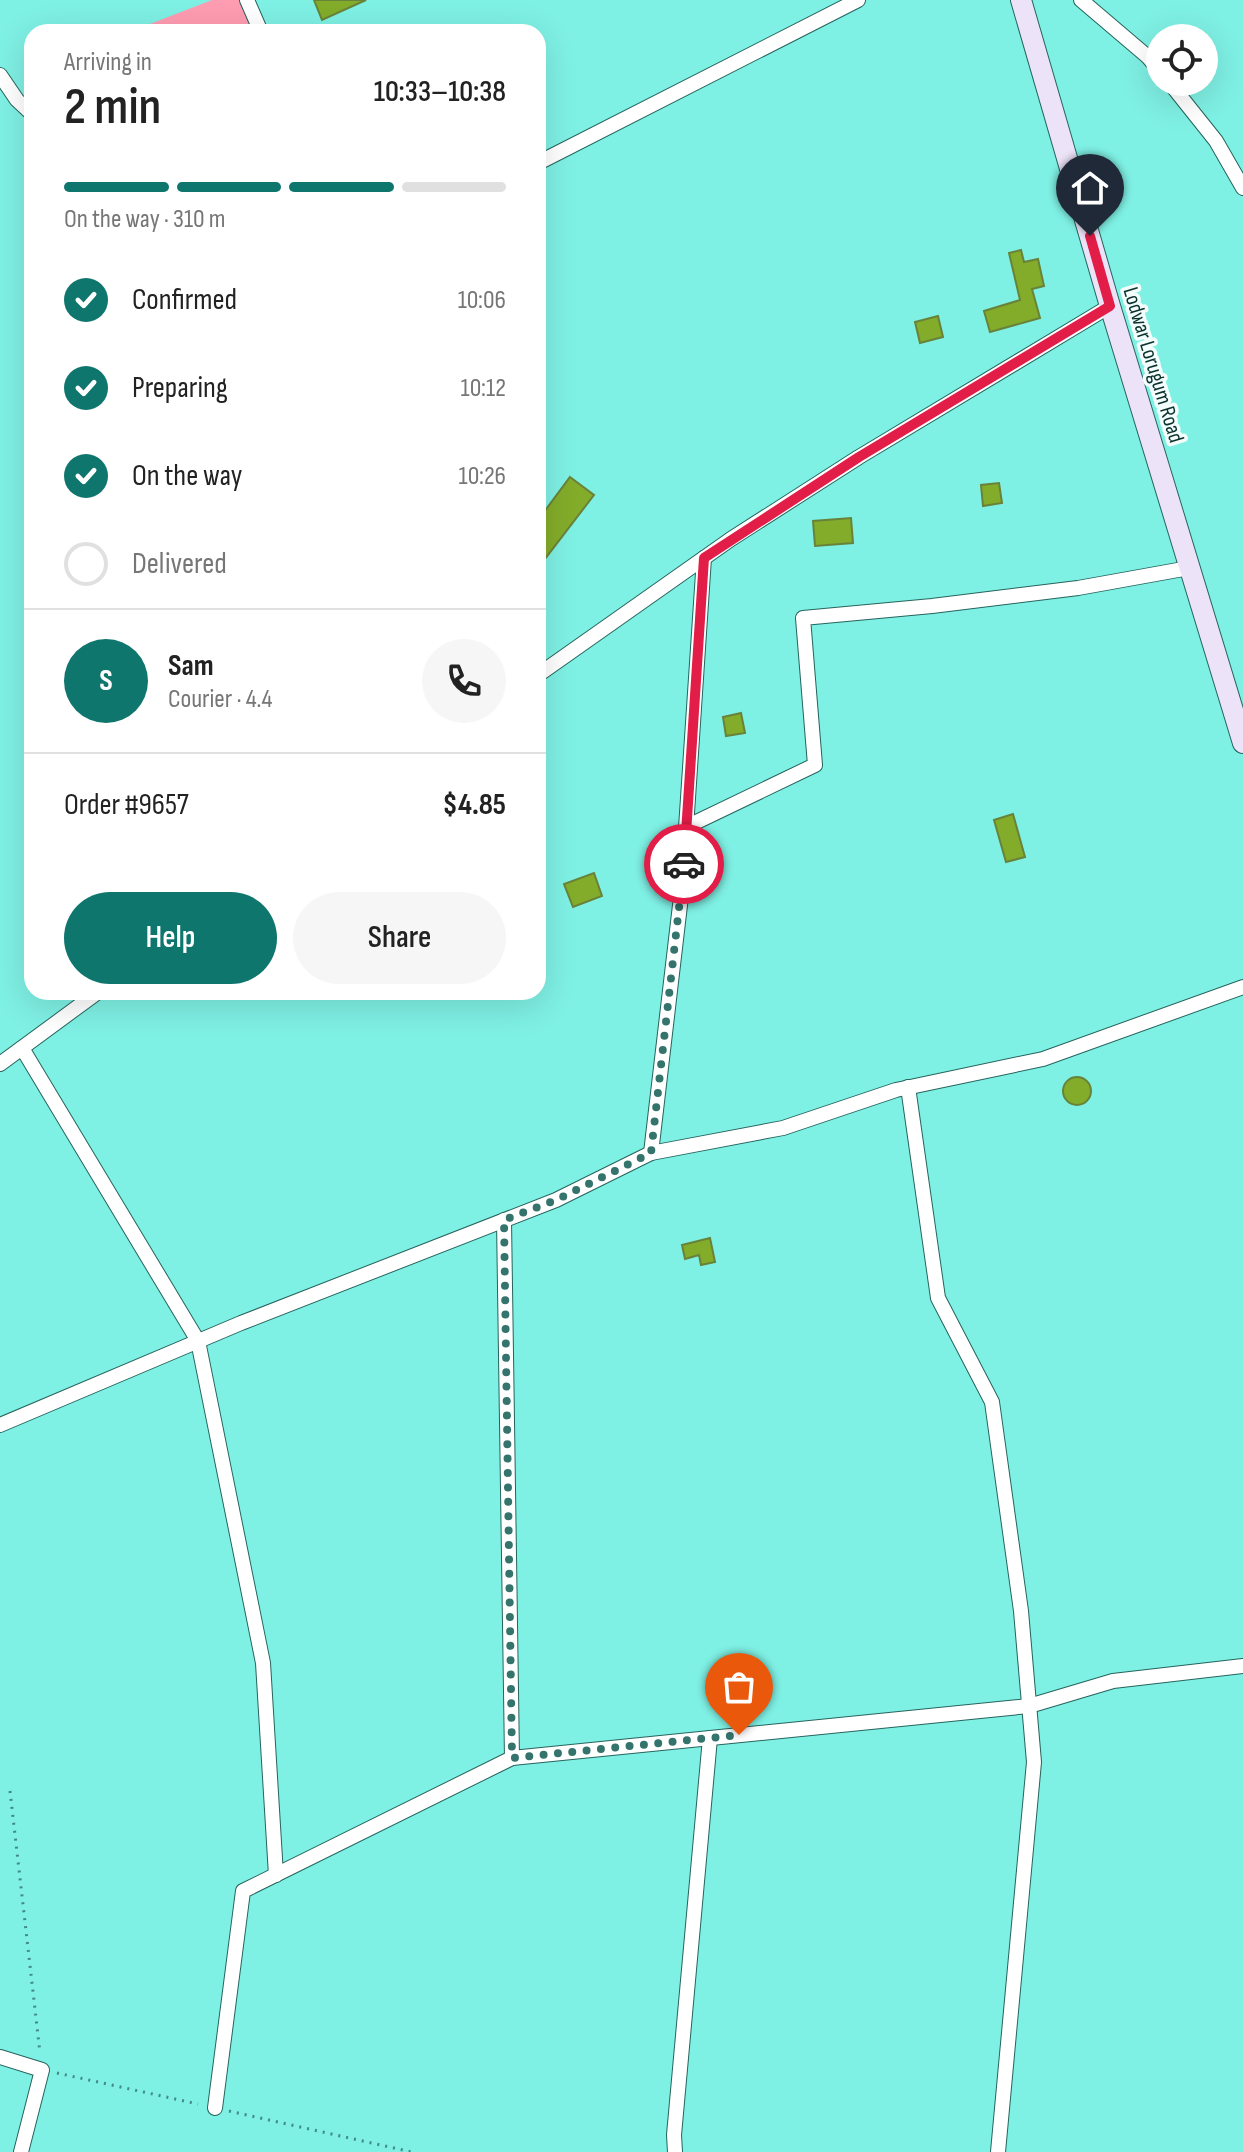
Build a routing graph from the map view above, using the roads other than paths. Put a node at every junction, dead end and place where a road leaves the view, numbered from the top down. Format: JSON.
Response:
{"nodes":[{"id":1,"x":247,"y":0,"type":"edge"},
{"id":2,"x":858,"y":0,"type":"edge"},
{"id":3,"x":1021,"y":0,"type":"edge"},
{"id":4,"x":1081,"y":0,"type":"edge"},
{"id":5,"x":258,"y":24,"type":"edge"},
{"id":6,"x":1146,"y":55,"type":"edge"},
{"id":7,"x":0,"y":75,"type":"edge"},
{"id":8,"x":1180,"y":96,"type":"edge"},
{"id":9,"x":24,"y":107,"type":"edge"},
{"id":10,"x":1216,"y":141,"type":"junction"},
{"id":11,"x":546,"y":159,"type":"edge"},
{"id":12,"x":1243,"y":169,"type":"edge"},
{"id":13,"x":1243,"y":188,"type":"edge"},
{"id":14,"x":1110,"y":306,"type":"junction"},
{"id":15,"x":704,"y":558,"type":"junction"},
{"id":16,"x":1189,"y":568,"type":"junction"},
{"id":17,"x":546,"y":669,"type":"edge"},
{"id":18,"x":1243,"y":743,"type":"edge"},
{"id":19,"x":686,"y":827,"type":"junction"},
{"id":20,"x":1243,"y":987,"type":"edge"},
{"id":21,"x":87,"y":1000,"type":"edge"},
{"id":22,"x":22,"y":1048,"type":"junction"},
{"id":23,"x":0,"y":1064,"type":"edge"},
{"id":24,"x":908,"y":1087,"type":"junction"},
{"id":25,"x":651,"y":1153,"type":"junction"},
{"id":26,"x":504,"y":1220,"type":"junction"},
{"id":27,"x":198,"y":1341,"type":"junction"},
{"id":28,"x":0,"y":1425,"type":"edge"},
{"id":29,"x":1243,"y":1666,"type":"edge"},
{"id":30,"x":1029,"y":1706,"type":"junction"},
{"id":31,"x":710,"y":1738,"type":"junction"},
{"id":32,"x":512,"y":1758,"type":"junction"},
{"id":33,"x":276,"y":1875,"type":"junction"},
{"id":34,"x":0,"y":2057,"type":"edge"},
{"id":35,"x":215,"y":2108,"type":"road end"},
{"id":36,"x":21,"y":2152,"type":"edge"},
{"id":37,"x":675,"y":2152,"type":"edge"},
{"id":38,"x":998,"y":2152,"type":"edge"}],
"edges":[{"from":1,"to":5,"type":"street"},
{"from":2,"to":11,"type":"street"},
{"from":3,"to":14,"type":"main road","name":"Lodwar Lorugum Road"},
{"from":4,"to":6,"type":"street"},
{"from":7,"to":9,"type":"street"},
{"from":8,"to":10,"type":"street"},
{"from":10,"to":12,"type":"street"},
{"from":10,"to":13,"type":"street"},
{"from":14,"to":15,"type":"street"},
{"from":14,"to":16,"type":"main road","name":"Lodwar Lorugum Road"},
{"from":15,"to":17,"type":"street"},
{"from":15,"to":19,"type":"street"},
{"from":16,"to":18,"type":"main road","name":"Lodwar Lorugum Road"},
{"from":16,"to":19,"type":"street"},
{"from":19,"to":25,"type":"street"},
{"from":20,"to":24,"type":"street"},
{"from":21,"to":22,"type":"street"},
{"from":22,"to":23,"type":"street"},
{"from":22,"to":27,"type":"street"},
{"from":24,"to":25,"type":"street"},
{"from":24,"to":30,"type":"street"},
{"from":25,"to":26,"type":"street"},
{"from":26,"to":27,"type":"street"},
{"from":26,"to":32,"type":"street"},
{"from":27,"to":28,"type":"street"},
{"from":27,"to":33,"type":"street"},
{"from":29,"to":30,"type":"street"},
{"from":30,"to":31,"type":"street"},
{"from":30,"to":38,"type":"street"},
{"from":31,"to":32,"type":"street"},
{"from":31,"to":37,"type":"street"},
{"from":32,"to":33,"type":"street"},
{"from":33,"to":35,"type":"street"},
{"from":34,"to":36,"type":"street"}]}
